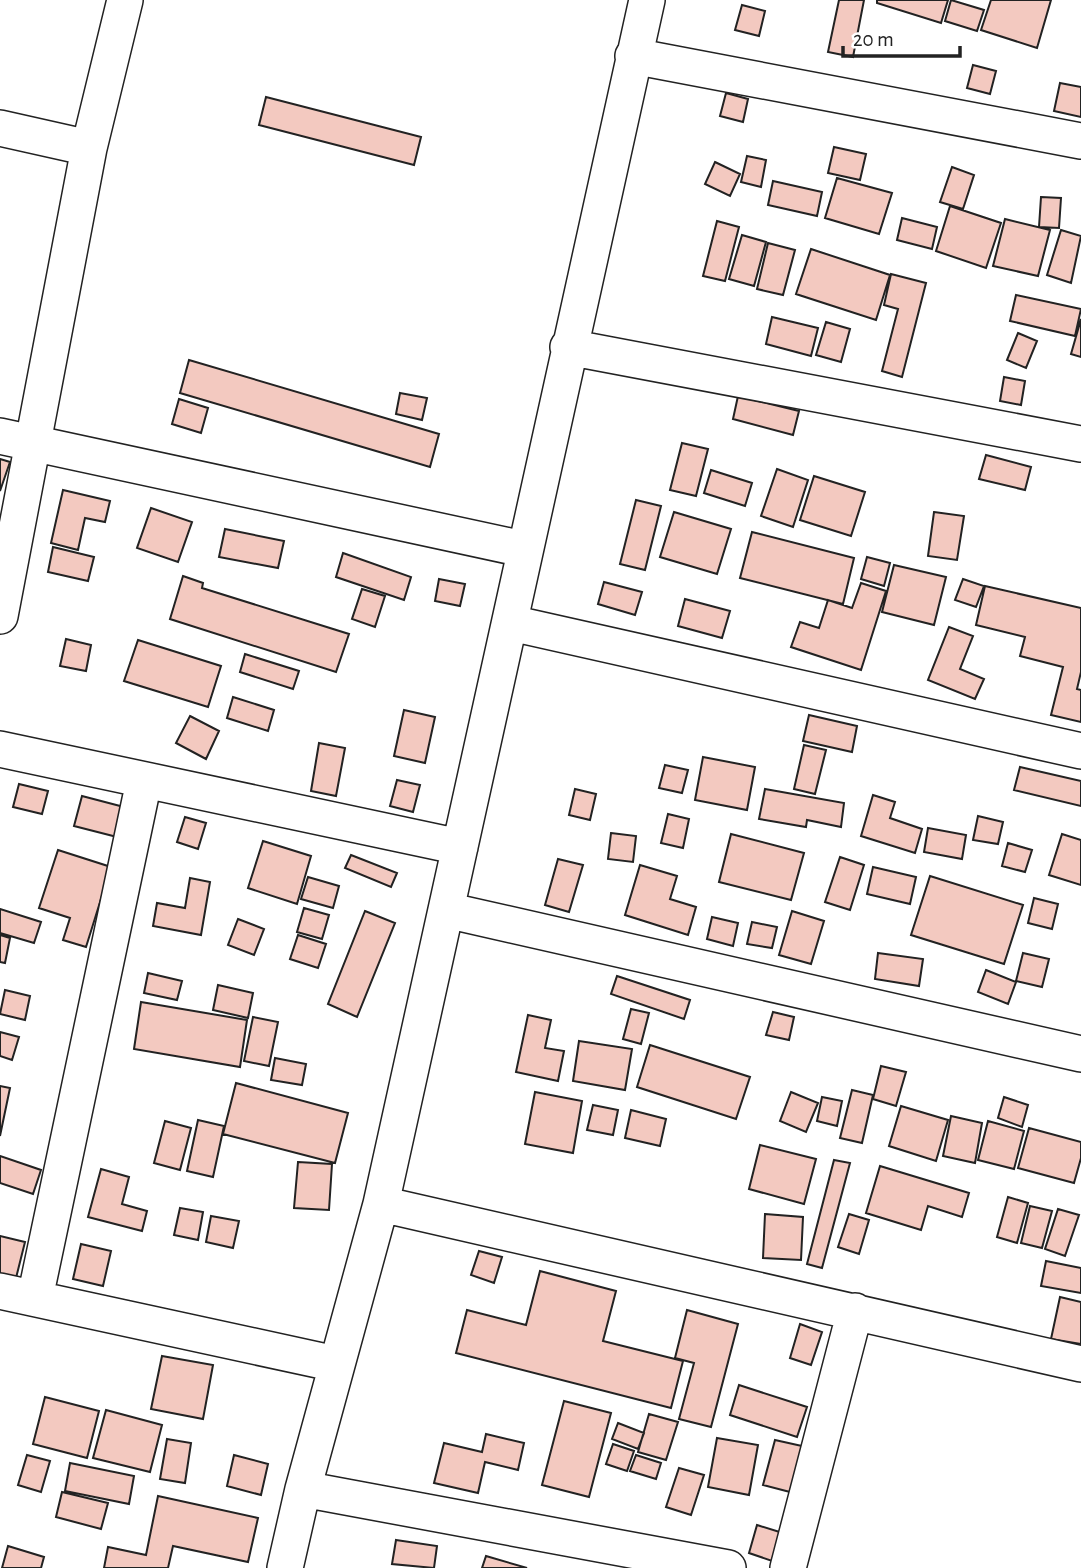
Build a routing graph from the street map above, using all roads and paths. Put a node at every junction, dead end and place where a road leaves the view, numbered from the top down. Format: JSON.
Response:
{"nodes":[{"id":1,"x":125,"y":0,"type":"edge"},
{"id":2,"x":647,"y":0,"type":"edge"},
{"id":3,"x":634,"y":56,"type":"junction"},
{"id":4,"x":0,"y":128,"type":"edge"},
{"id":5,"x":1081,"y":141,"type":"edge"},
{"id":6,"x":89,"y":148,"type":"junction"},
{"id":7,"x":568,"y":347,"type":"junction"},
{"id":8,"x":16,"y":440,"type":"edge"},
{"id":9,"x":1081,"y":444,"type":"edge"},
{"id":10,"x":523,"y":549,"type":"junction"},
{"id":11,"x":0,"y":616,"type":"edge"},
{"id":12,"x":511,"y":623,"type":"junction"},
{"id":13,"x":0,"y":749,"type":"edge"},
{"id":14,"x":1081,"y":751,"type":"edge"},
{"id":15,"x":144,"y":781,"type":"junction"},
{"id":16,"x":460,"y":847,"type":"junction"},
{"id":17,"x":446,"y":909,"type":"junction"},
{"id":18,"x":1081,"y":1054,"type":"edge"},
{"id":19,"x":381,"y":1204,"type":"junction"},
{"id":20,"x":0,"y":1291,"type":"edge"},
{"id":21,"x":35,"y":1298,"type":"junction"},
{"id":22,"x":855,"y":1311,"type":"junction"},
{"id":23,"x":336,"y":1364,"type":"junction"},
{"id":24,"x":1081,"y":1364,"type":"edge"},
{"id":25,"x":303,"y":1489,"type":"junction"},
{"id":26,"x":285,"y":1568,"type":"edge"},
{"id":27,"x":729,"y":1568,"type":"edge"},
{"id":28,"x":788,"y":1568,"type":"edge"}],
"edges":[{"from":1,"to":6,"type":"street"},
{"from":2,"to":3,"type":"street"},
{"from":3,"to":5,"type":"street"},
{"from":3,"to":7,"type":"street"},
{"from":4,"to":6,"type":"street"},
{"from":6,"to":8,"type":"street"},
{"from":7,"to":9,"type":"street"},
{"from":7,"to":10,"type":"street"},
{"from":8,"to":10,"type":"street"},
{"from":8,"to":11,"type":"street"},
{"from":10,"to":12,"type":"street"},
{"from":12,"to":14,"type":"street"},
{"from":12,"to":16,"type":"street"},
{"from":13,"to":15,"type":"street"},
{"from":15,"to":16,"type":"street"},
{"from":15,"to":21,"type":"street"},
{"from":16,"to":17,"type":"street"},
{"from":17,"to":18,"type":"street"},
{"from":17,"to":19,"type":"street"},
{"from":19,"to":22,"type":"street"},
{"from":19,"to":23,"type":"street"},
{"from":20,"to":21,"type":"street"},
{"from":21,"to":23,"type":"street"},
{"from":22,"to":24,"type":"street"},
{"from":22,"to":28,"type":"street"},
{"from":23,"to":25,"type":"street"},
{"from":25,"to":26,"type":"street"},
{"from":25,"to":27,"type":"street"}]}
